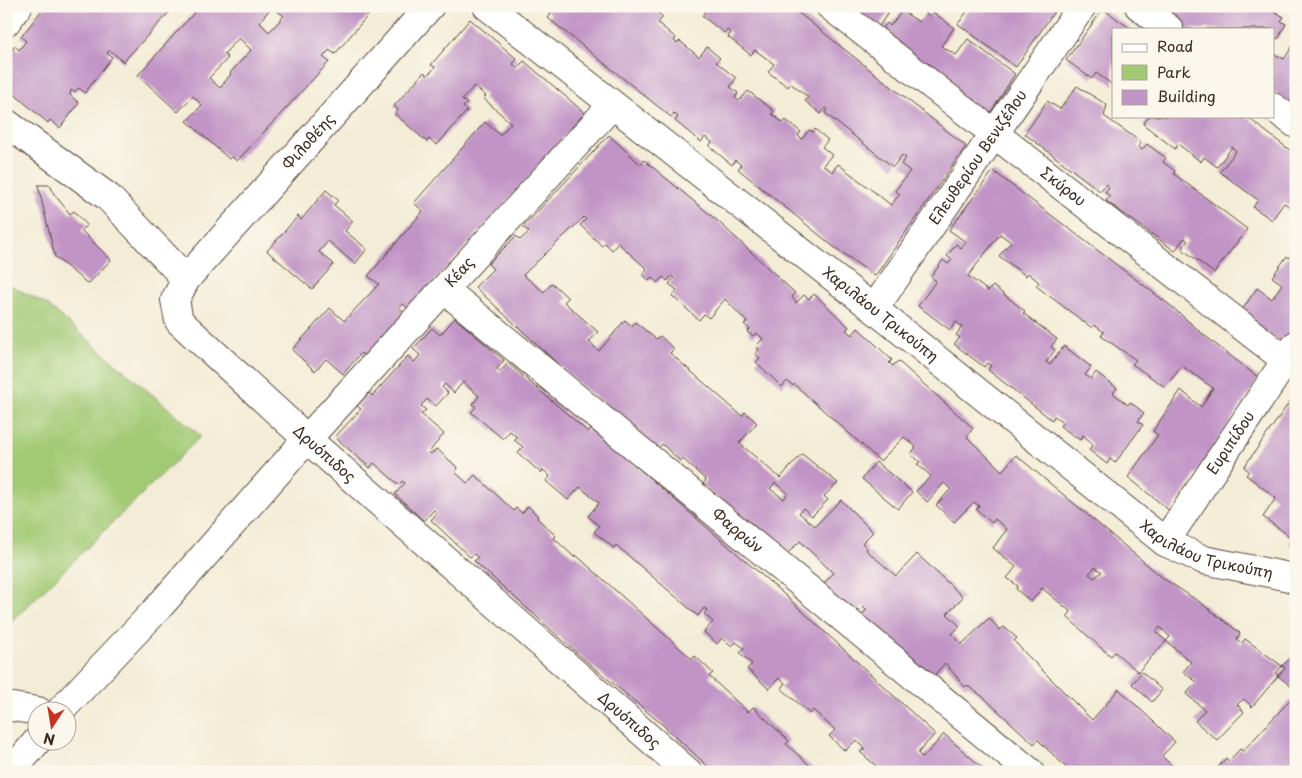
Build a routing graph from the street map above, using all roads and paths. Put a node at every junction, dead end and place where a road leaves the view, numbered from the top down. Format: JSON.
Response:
{"nodes":[{"id":1,"x":18,"y":6,"type":"edge"},
{"id":2,"x":430,"y":6,"type":"edge"},
{"id":3,"x":487,"y":6,"type":"edge"},
{"id":4,"x":830,"y":6,"type":"edge"},
{"id":5,"x":1082,"y":6,"type":"edge"},
{"id":6,"x":1139,"y":6,"type":"edge"},
{"id":7,"x":6,"y":22,"type":"edge"},
{"id":8,"x":1168,"y":28,"type":"edge"},
{"id":9,"x":612,"y":105,"type":"junction"},
{"id":10,"x":1274,"y":108,"type":"edge"},
{"id":11,"x":6,"y":123,"type":"edge"},
{"id":12,"x":1296,"y":124,"type":"edge"},
{"id":13,"x":994,"y":134,"type":"junction"},
{"id":14,"x":186,"y":279,"type":"junction"},
{"id":15,"x":445,"y":290,"type":"junction"},
{"id":16,"x":874,"y":309,"type":"junction"},
{"id":17,"x":1292,"y":358,"type":"edge"},
{"id":18,"x":308,"y":440,"type":"junction"},
{"id":19,"x":1165,"y":542,"type":"junction"},
{"id":20,"x":1296,"y":580,"type":"edge"},
{"id":21,"x":71,"y":700,"type":"edge"},
{"id":22,"x":6,"y":706,"type":"edge"},
{"id":23,"x":28,"y":709,"type":"edge"},
{"id":24,"x":30,"y":750,"type":"edge"},
{"id":25,"x":11,"y":772,"type":"edge"},
{"id":26,"x":688,"y":772,"type":"edge"},
{"id":27,"x":1030,"y":772,"type":"edge"}],
"edges":[{"from":1,"to":7,"type":"street"},
{"from":2,"to":14,"type":"street","name":"Φιλοθέης"},
{"from":3,"to":9,"type":"street","name":"Χαριλάου Τρικούπη"},
{"from":4,"to":13,"type":"street","name":"Σκύρου"},
{"from":5,"to":13,"type":"street","name":"Ελευθερίου Βενιζέλου"},
{"from":6,"to":8,"type":"street"},
{"from":9,"to":15,"type":"street","name":"Κέας"},
{"from":9,"to":16,"type":"street","name":"Χαριλάου Τρικούπη"},
{"from":10,"to":12,"type":"street"},
{"from":11,"to":14,"type":"street"},
{"from":13,"to":16,"type":"street","name":"Ελευθερίου Βενιζέλου"},
{"from":13,"to":17,"type":"street","name":"Σκύρου"},
{"from":14,"to":18,"type":"street","name":"Δρυόπιδος"},
{"from":15,"to":18,"type":"street","name":"Κέας"},
{"from":15,"to":27,"type":"street","name":"Φαρρών"},
{"from":16,"to":19,"type":"street","name":"Χαριλάου Τρικούπη"},
{"from":17,"to":19,"type":"street","name":"Ευριπίδου"},
{"from":18,"to":21,"type":"street","name":"Κέας"},
{"from":18,"to":26,"type":"street","name":"Δρυόπιδος"},
{"from":19,"to":20,"type":"street","name":"Χαριλάου Τρικούπη"},
{"from":22,"to":23,"type":"street"},
{"from":24,"to":25,"type":"street"}]}
